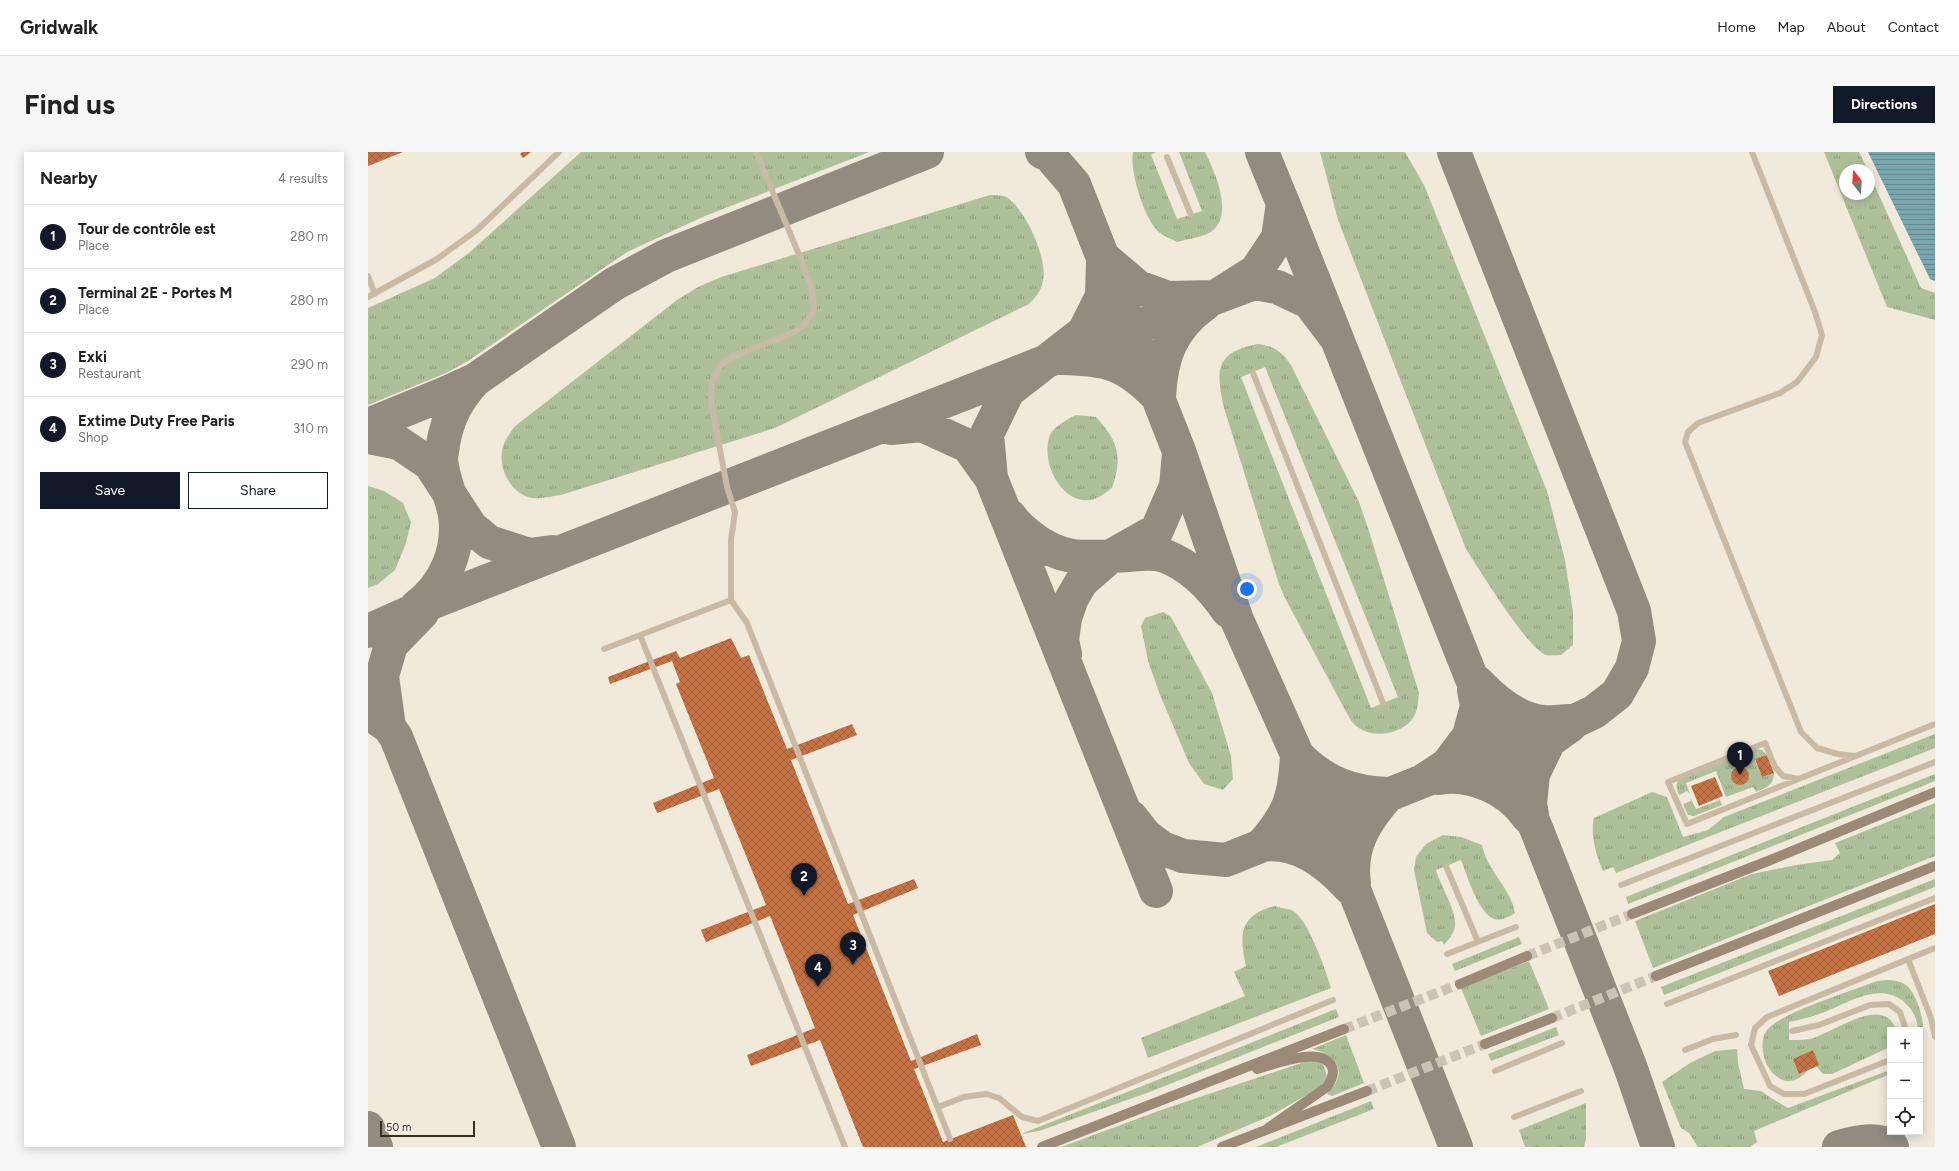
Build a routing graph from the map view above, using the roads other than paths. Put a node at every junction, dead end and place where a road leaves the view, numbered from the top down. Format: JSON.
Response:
{"nodes":[{"id":1,"x":559,"y":152,"type":"edge"},
{"id":2,"x":756,"y":152,"type":"edge"},
{"id":3,"x":1752,"y":152,"type":"edge"},
{"id":4,"x":1167,"y":157,"type":"dead end"},
{"id":5,"x":1191,"y":215,"type":"dead end"},
{"id":6,"x":368,"y":276,"type":"edge"},
{"id":7,"x":375,"y":294,"type":"junction"},
{"id":8,"x":368,"y":297,"type":"edge"},
{"id":9,"x":1253,"y":372,"type":"dead end"},
{"id":10,"x":732,"y":600,"type":"junction"},
{"id":11,"x":640,"y":635,"type":"junction"},
{"id":12,"x":604,"y":649,"type":"dead end"},
{"id":13,"x":1383,"y":703,"type":"dead end"},
{"id":14,"x":1935,"y":724,"type":"edge"},
{"id":15,"x":1855,"y":756,"type":"junction"},
{"id":16,"x":1935,"y":762,"type":"edge"},
{"id":17,"x":1799,"y":779,"type":"junction"},
{"id":18,"x":1935,"y":792,"type":"edge"},
{"id":19,"x":1446,"y":866,"type":"dead end"},
{"id":20,"x":1935,"y":866,"type":"edge"},
{"id":21,"x":1621,"y":884,"type":"dead end"},
{"id":22,"x":1935,"y":898,"type":"edge"},
{"id":23,"x":1632,"y":914,"type":"tunnel mouth"},
{"id":24,"x":1516,"y":927,"type":"dead end"},
{"id":25,"x":1478,"y":942,"type":"junction"},
{"id":26,"x":1935,"y":948,"type":"edge"},
{"id":27,"x":1448,"y":954,"type":"dead end"},
{"id":28,"x":1527,"y":956,"type":"tunnel mouth"},
{"id":29,"x":1908,"y":959,"type":"junction"},
{"id":30,"x":1656,"y":976,"type":"tunnel mouth"},
{"id":31,"x":1460,"y":984,"type":"tunnel mouth"},
{"id":32,"x":1333,"y":1000,"type":"dead end"},
{"id":33,"x":1667,"y":1004,"type":"dead end"},
{"id":34,"x":1552,"y":1018,"type":"tunnel mouth"},
{"id":35,"x":1905,"y":1027,"type":"edge"},
{"id":36,"x":1344,"y":1029,"type":"tunnel mouth"},
{"id":37,"x":1792,"y":1031,"type":"dead end"},
{"id":38,"x":1736,"y":1035,"type":"dead end"},
{"id":39,"x":1935,"y":1037,"type":"edge"},
{"id":40,"x":1562,"y":1043,"type":"dead end"},
{"id":41,"x":1484,"y":1044,"type":"tunnel mouth"},
{"id":42,"x":1685,"y":1050,"type":"dead end"},
{"id":43,"x":1887,"y":1061,"type":"edge"},
{"id":44,"x":1496,"y":1071,"type":"dead end"},
{"id":45,"x":1210,"y":1082,"type":"junction"},
{"id":46,"x":1367,"y":1091,"type":"tunnel mouth"},
{"id":47,"x":1581,"y":1091,"type":"dead end"},
{"id":48,"x":938,"y":1107,"type":"junction"},
{"id":49,"x":1514,"y":1117,"type":"dead end"},
{"id":50,"x":1268,"y":1128,"type":"junction"},
{"id":51,"x":950,"y":1139,"type":"dead end"},
{"id":52,"x":845,"y":1147,"type":"edge"},
{"id":53,"x":1042,"y":1147,"type":"edge"},
{"id":54,"x":1222,"y":1147,"type":"edge"}],
"edges":[{"from":1,"to":7,"type":"lane"},
{"from":2,"to":10,"type":"lane"},
{"from":3,"to":15,"type":"lane"},
{"from":4,"to":5,"type":"lane"},
{"from":6,"to":7,"type":"lane"},
{"from":7,"to":8,"type":"lane"},
{"from":9,"to":13,"type":"lane"},
{"from":10,"to":11,"type":"lane"},
{"from":10,"to":48,"type":"lane"},
{"from":11,"to":12,"type":"lane"},
{"from":11,"to":52,"type":"lane"},
{"from":14,"to":15,"type":"lane"},
{"from":15,"to":17,"type":"lane"},
{"from":16,"to":21,"type":"lane"},
{"from":17,"to":17,"type":"lane"},
{"from":18,"to":23,"type":"main road"},
{"from":19,"to":25,"type":"lane"},
{"from":20,"to":30,"type":"main road"},
{"from":22,"to":33,"type":"lane"},
{"from":24,"to":25,"type":"lane"},
{"from":25,"to":27,"type":"lane"},
{"from":26,"to":29,"type":"lane"},
{"from":28,"to":31,"type":"main road"},
{"from":29,"to":39,"type":"lane"},
{"from":29,"to":43,"type":"lane"},
{"from":32,"to":48,"type":"lane"},
{"from":34,"to":41,"type":"main road"},
{"from":35,"to":37,"type":"lane"},
{"from":36,"to":45,"type":"main road"},
{"from":38,"to":42,"type":"lane"},
{"from":40,"to":44,"type":"lane"},
{"from":45,"to":50,"type":"main road"},
{"from":45,"to":53,"type":"main road"},
{"from":46,"to":50,"type":"main road"},
{"from":47,"to":49,"type":"lane"},
{"from":48,"to":51,"type":"lane"},
{"from":50,"to":54,"type":"main road"}]}
